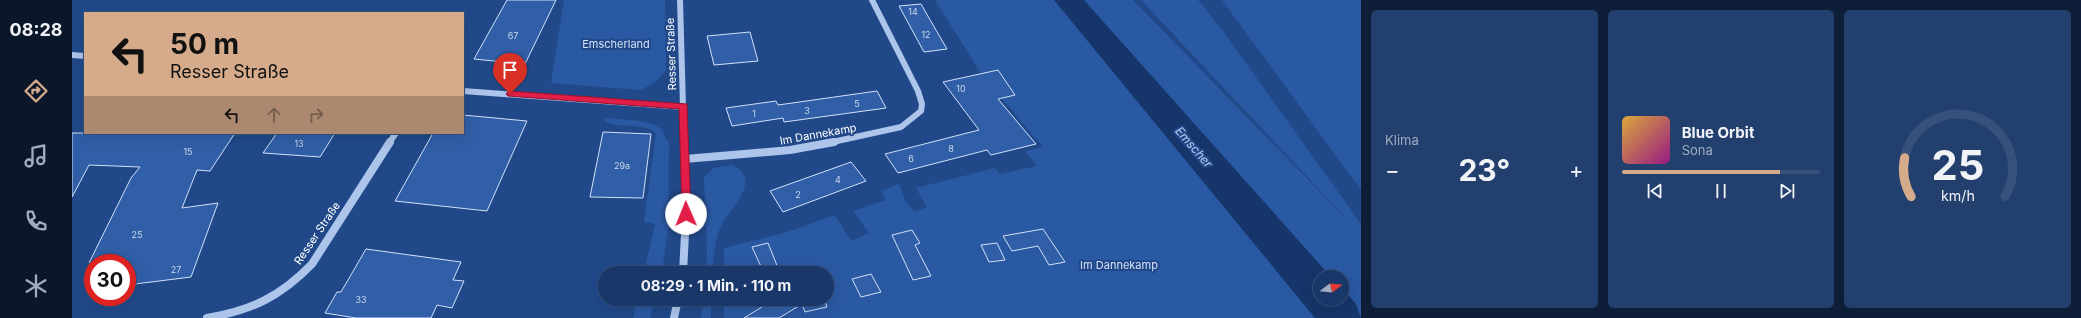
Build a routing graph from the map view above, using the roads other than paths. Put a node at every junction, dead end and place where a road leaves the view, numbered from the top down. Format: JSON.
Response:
{"nodes":[{"id":1,"x":680,"y":0,"type":"edge"},
{"id":2,"x":872,"y":0,"type":"edge"},
{"id":3,"x":72,"y":55,"type":"edge"},
{"id":4,"x":84,"y":56,"type":"edge"},
{"id":5,"x":464,"y":91,"type":"edge"},
{"id":6,"x":684,"y":106,"type":"junction"},
{"id":7,"x":395,"y":134,"type":"edge"},
{"id":8,"x":685,"y":159,"type":"junction"},
{"id":9,"x":683,"y":266,"type":"edge"},
{"id":10,"x":677,"y":306,"type":"edge"},
{"id":11,"x":207,"y":318,"type":"edge"},
{"id":12,"x":674,"y":318,"type":"edge"}],
"edges":[{"from":1,"to":6,"type":"street","name":"Resser Straße"},
{"from":2,"to":8,"type":"street","name":"Im Dannekamp"},
{"from":3,"to":4,"type":"street"},
{"from":5,"to":6,"type":"street","name":"Resser Straße"},
{"from":6,"to":8,"type":"street","name":"Resser Straße"},
{"from":7,"to":11,"type":"street","name":"Resser Straße"},
{"from":8,"to":9,"type":"street","name":"Resser Straße"},
{"from":10,"to":12,"type":"street"}]}
